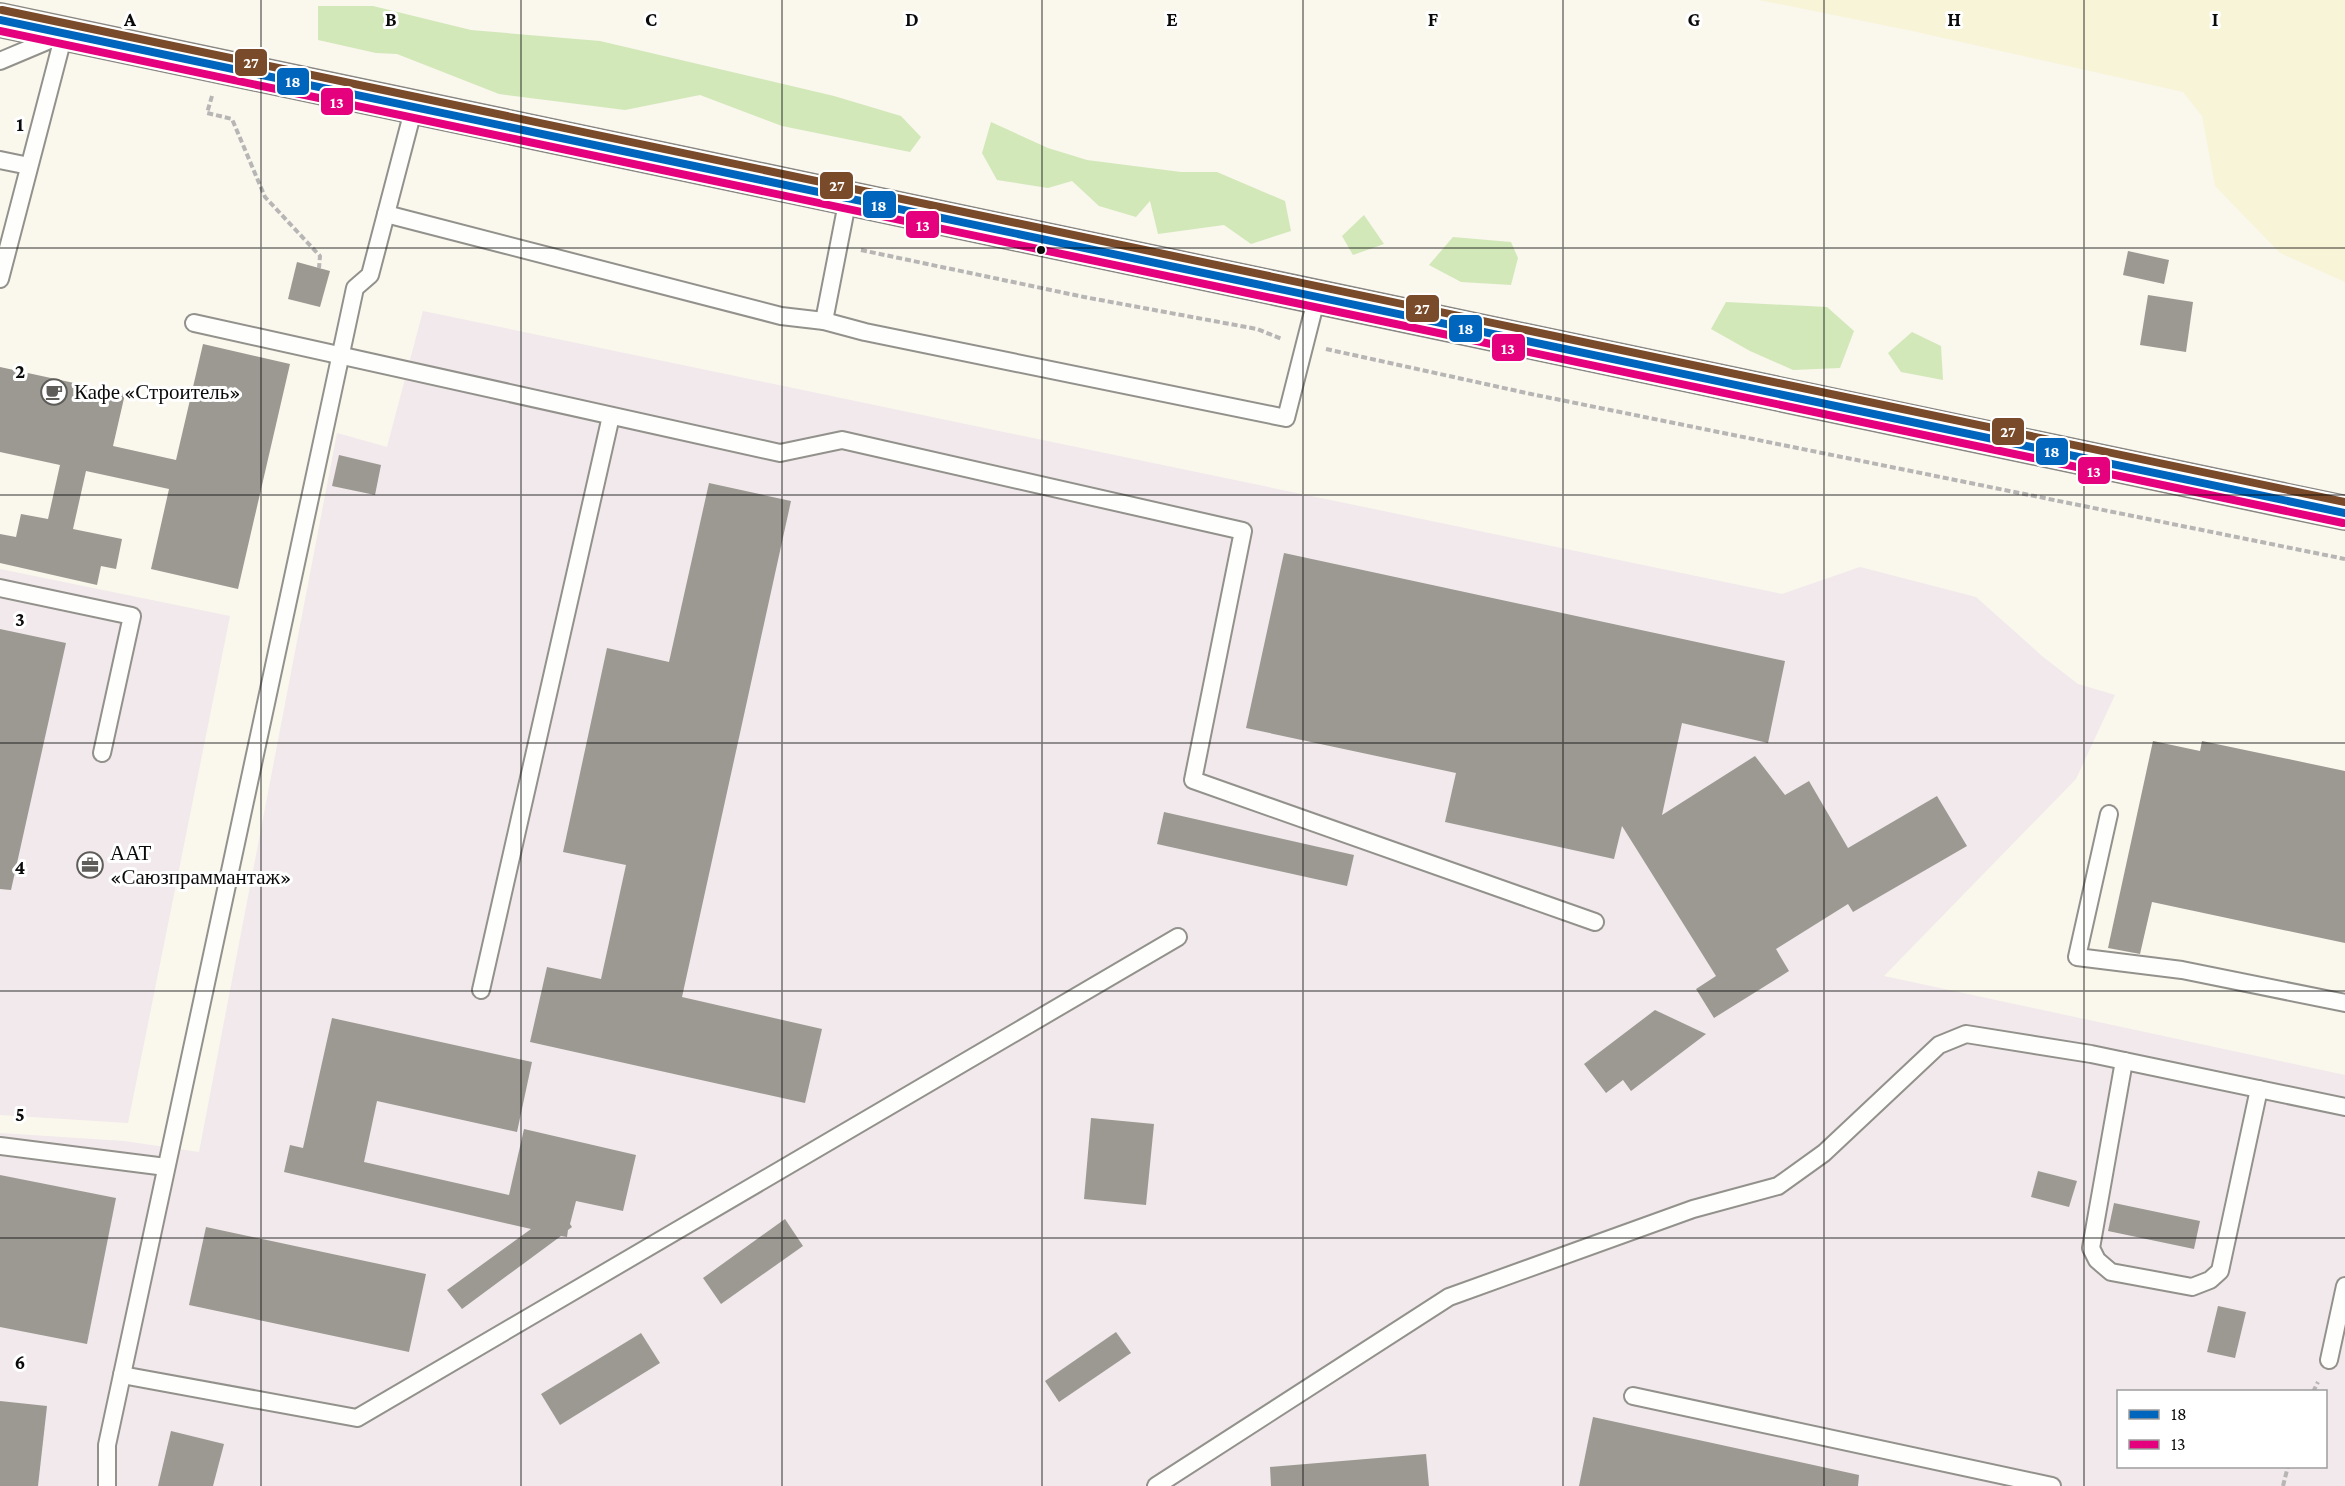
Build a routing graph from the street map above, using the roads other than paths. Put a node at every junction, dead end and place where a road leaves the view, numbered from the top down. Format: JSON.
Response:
{"nodes":[{"id":1,"x":0,"y":20,"type":"edge"},
{"id":2,"x":64,"y":34,"type":"junction"},
{"id":3,"x":0,"y":61,"type":"edge"},
{"id":4,"x":414,"y":107,"type":"junction"},
{"id":5,"x":0,"y":160,"type":"edge"},
{"id":6,"x":29,"y":166,"type":"junction"},
{"id":7,"x":848,"y":198,"type":"junction"},
{"id":8,"x":386,"y":214,"type":"junction"},
{"id":9,"x":0,"y":279,"type":"edge"},
{"id":10,"x":1317,"y":296,"type":"junction"},
{"id":11,"x":824,"y":321,"type":"junction"},
{"id":12,"x":194,"y":323,"type":"dead end"},
{"id":13,"x":340,"y":357,"type":"junction"},
{"id":14,"x":611,"y":416,"type":"junction"},
{"id":15,"x":2345,"y":513,"type":"edge"},
{"id":16,"x":0,"y":588,"type":"edge"},
{"id":17,"x":102,"y":753,"type":"dead end"},
{"id":18,"x":2109,"y":814,"type":"dead end"},
{"id":19,"x":1595,"y":922,"type":"dead end"},
{"id":20,"x":1178,"y":937,"type":"dead end"},
{"id":21,"x":481,"y":990,"type":"dead end"},
{"id":22,"x":2345,"y":1003,"type":"edge"},
{"id":23,"x":2124,"y":1061,"type":"junction"},
{"id":24,"x":2259,"y":1089,"type":"junction"},
{"id":25,"x":2345,"y":1107,"type":"edge"},
{"id":26,"x":0,"y":1146,"type":"edge"},
{"id":27,"x":166,"y":1167,"type":"junction"},
{"id":28,"x":2345,"y":1286,"type":"edge"},
{"id":29,"x":2329,"y":1360,"type":"dead end"},
{"id":30,"x":122,"y":1376,"type":"junction"},
{"id":31,"x":1633,"y":1396,"type":"dead end"},
{"id":32,"x":108,"y":1486,"type":"edge"},
{"id":33,"x":1156,"y":1486,"type":"edge"},
{"id":34,"x":2052,"y":1486,"type":"edge"}],
"edges":[{"from":1,"to":2,"type":"street"},
{"from":2,"to":3,"type":"lane"},
{"from":2,"to":4,"type":"street"},
{"from":2,"to":6,"type":"lane"},
{"from":4,"to":7,"type":"street"},
{"from":4,"to":8,"type":"lane"},
{"from":5,"to":6,"type":"lane"},
{"from":6,"to":9,"type":"lane"},
{"from":7,"to":10,"type":"street"},
{"from":7,"to":11,"type":"lane"},
{"from":8,"to":11,"type":"lane"},
{"from":8,"to":13,"type":"lane"},
{"from":10,"to":11,"type":"lane"},
{"from":10,"to":15,"type":"street"},
{"from":12,"to":13,"type":"lane"},
{"from":13,"to":14,"type":"lane"},
{"from":13,"to":27,"type":"lane"},
{"from":14,"to":19,"type":"lane"},
{"from":14,"to":21,"type":"lane"},
{"from":16,"to":17,"type":"lane"},
{"from":18,"to":22,"type":"lane"},
{"from":20,"to":30,"type":"lane"},
{"from":23,"to":24,"type":"lane"},
{"from":23,"to":24,"type":"lane"},
{"from":23,"to":33,"type":"lane"},
{"from":24,"to":25,"type":"lane"},
{"from":26,"to":27,"type":"lane"},
{"from":27,"to":30,"type":"lane"},
{"from":28,"to":29,"type":"lane"},
{"from":30,"to":32,"type":"lane"},
{"from":31,"to":34,"type":"lane"}]}
